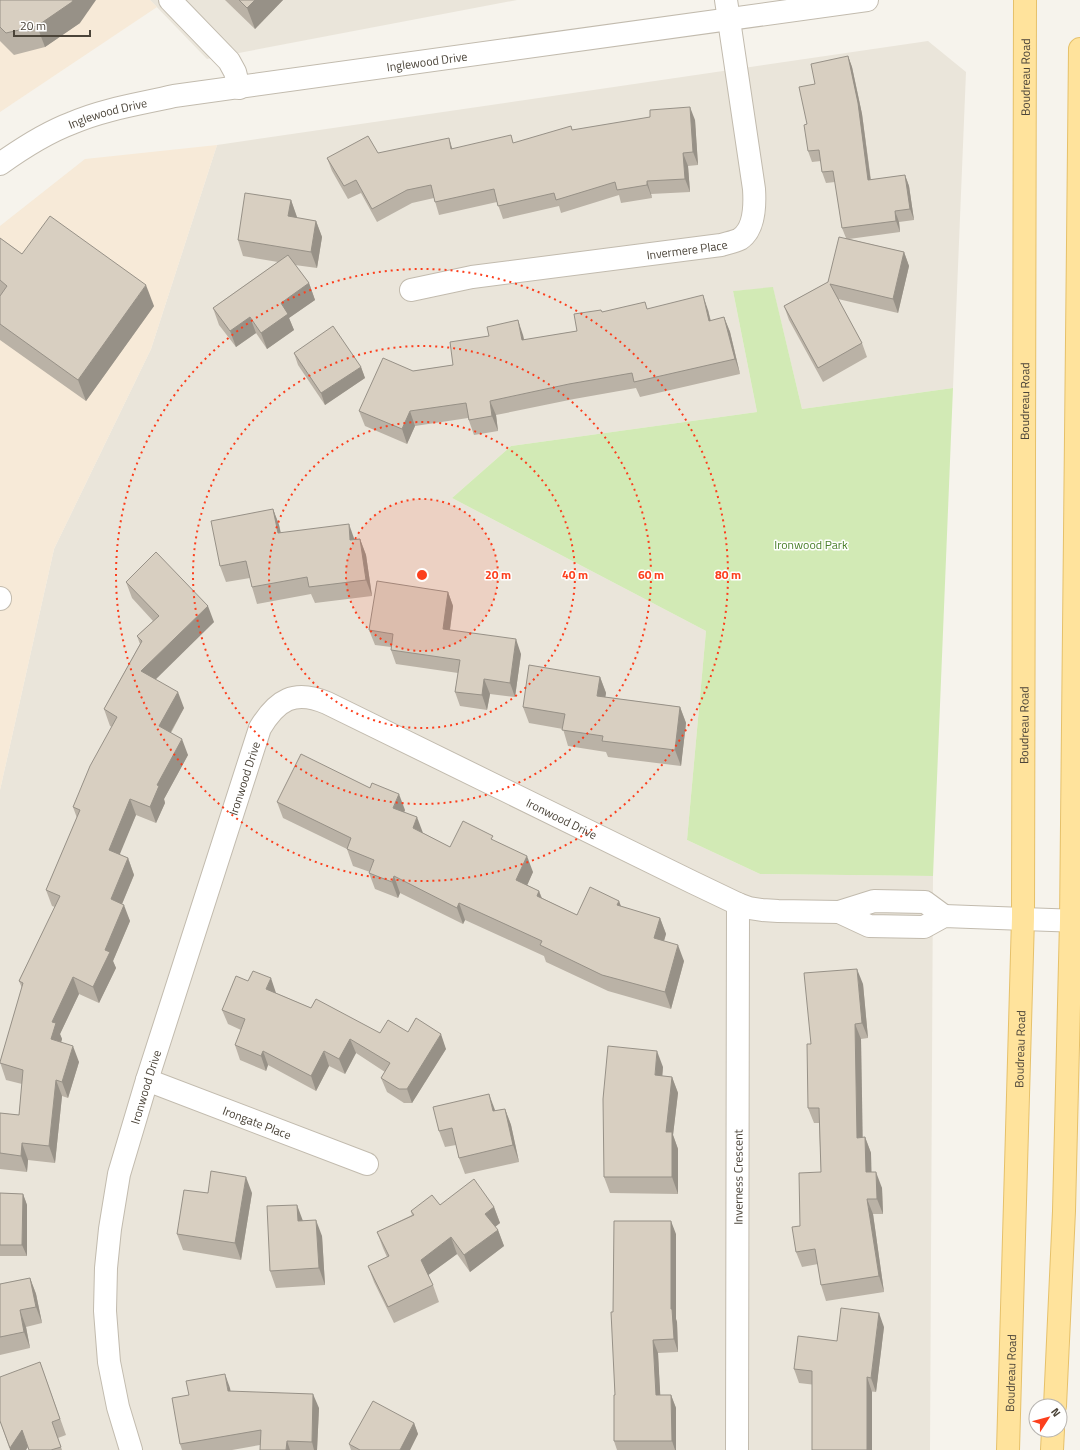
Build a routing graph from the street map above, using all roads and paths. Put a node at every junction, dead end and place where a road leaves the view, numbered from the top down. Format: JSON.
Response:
{"nodes":[{"id":1,"x":170,"y":0,"type":"edge"},
{"id":2,"x":867,"y":0,"type":"edge"},
{"id":3,"x":1025,"y":0,"type":"edge"},
{"id":4,"x":727,"y":10,"type":"edge"},
{"id":5,"x":1080,"y":49,"type":"edge"},
{"id":6,"x":239,"y":88,"type":"junction"},
{"id":7,"x":0,"y":164,"type":"edge"},
{"id":8,"x":411,"y":290,"type":"dead end"},
{"id":9,"x":738,"y":904,"type":"junction"},
{"id":10,"x":1023,"y":918,"type":"junction"},
{"id":11,"x":1076,"y":921,"type":"edge"},
{"id":12,"x":146,"y":1080,"type":"junction"},
{"id":13,"x":367,"y":1164,"type":"dead end"},
{"id":14,"x":1055,"y":1398,"type":"edge"},
{"id":15,"x":1053,"y":1438,"type":"edge"},
{"id":16,"x":131,"y":1450,"type":"edge"},
{"id":17,"x":737,"y":1450,"type":"edge"},
{"id":18,"x":1008,"y":1450,"type":"edge"},
{"id":19,"x":1052,"y":1450,"type":"edge"}],
"edges":[{"from":1,"to":6,"type":"street"},
{"from":2,"to":4,"type":"street","name":"Inglewood Drive"},
{"from":3,"to":10,"type":"main road","name":"Boudreau Road"},
{"from":4,"to":6,"type":"street","name":"Inglewood Drive"},
{"from":4,"to":8,"type":"street","name":"Invermere Place"},
{"from":5,"to":11,"type":"main road"},
{"from":6,"to":7,"type":"street","name":"Inglewood Drive"},
{"from":9,"to":10,"type":"street","name":"Ironwood Drive"},
{"from":9,"to":12,"type":"street","name":"Ironwood Drive"},
{"from":9,"to":17,"type":"street","name":"Inverness Crescent"},
{"from":10,"to":11,"type":"street","name":"Ironwood Drive"},
{"from":10,"to":18,"type":"main road","name":"Boudreau Road"},
{"from":11,"to":14,"type":"main road"},
{"from":12,"to":13,"type":"street","name":"Irongate Place"},
{"from":12,"to":16,"type":"street","name":"Ironwood Drive"},
{"from":15,"to":19,"type":"main road"}]}
